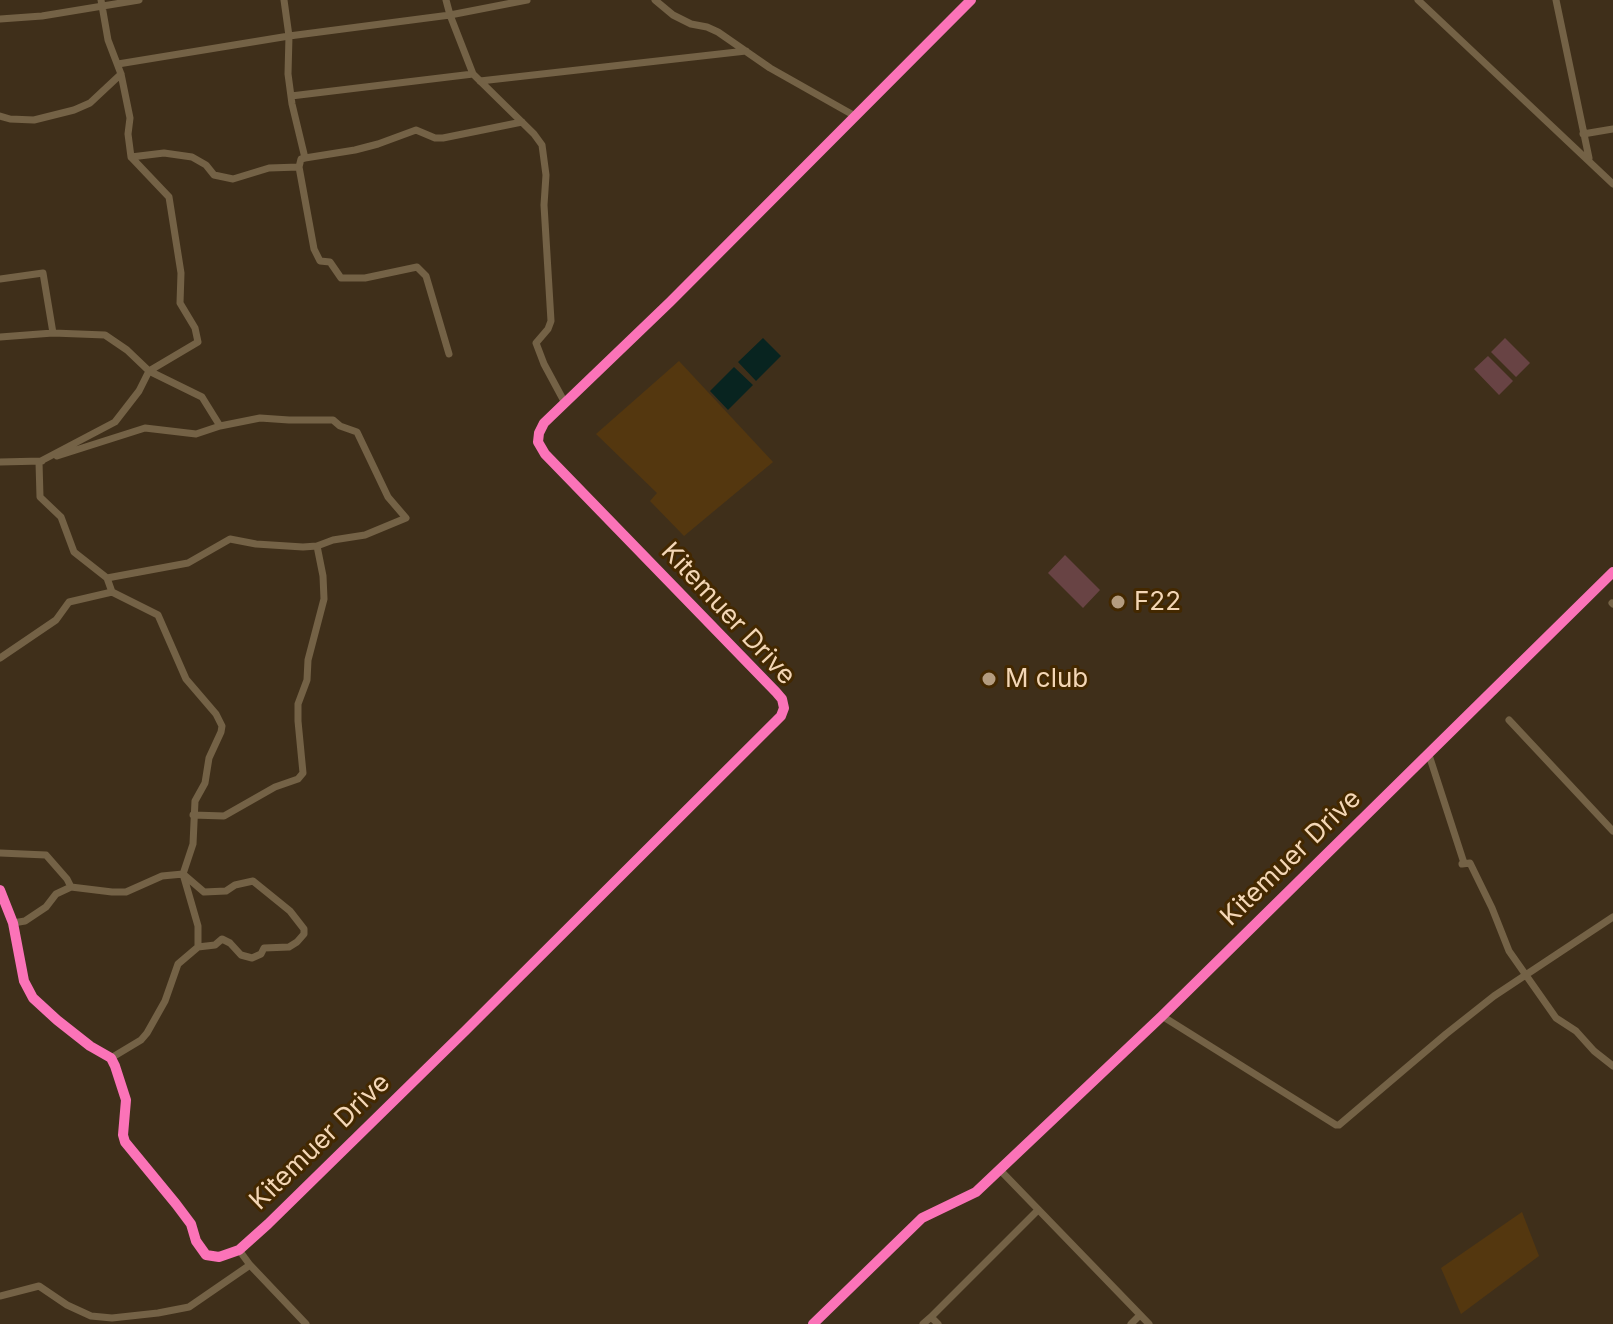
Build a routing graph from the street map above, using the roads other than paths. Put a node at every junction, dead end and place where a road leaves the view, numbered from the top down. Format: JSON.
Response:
{"nodes":[{"id":1,"x":139,"y":0,"type":"edge"},
{"id":2,"x":284,"y":0,"type":"edge"},
{"id":3,"x":446,"y":0,"type":"edge"},
{"id":4,"x":527,"y":0,"type":"edge"},
{"id":5,"x":971,"y":0,"type":"edge"},
{"id":6,"x":1418,"y":0,"type":"edge"},
{"id":7,"x":1556,"y":0,"type":"edge"},
{"id":8,"x":659,"y":2,"type":"edge"},
{"id":9,"x":102,"y":3,"type":"edge"},
{"id":10,"x":450,"y":15,"type":"junction"},
{"id":11,"x":0,"y":19,"type":"edge"},
{"id":12,"x":289,"y":36,"type":"junction"},
{"id":13,"x":746,"y":51,"type":"junction"},
{"id":14,"x":118,"y":64,"type":"junction"},
{"id":15,"x":121,"y":74,"type":"junction"},
{"id":16,"x":473,"y":74,"type":"junction"},
{"id":17,"x":480,"y":81,"type":"junction"},
{"id":18,"x":291,"y":96,"type":"junction"},
{"id":19,"x":0,"y":116,"type":"edge"},
{"id":20,"x":855,"y":116,"type":"junction"},
{"id":21,"x":522,"y":122,"type":"junction"},
{"id":22,"x":1613,"y":129,"type":"edge"},
{"id":23,"x":1583,"y":134,"type":"junction"},
{"id":24,"x":131,"y":157,"type":"junction"},
{"id":25,"x":305,"y":158,"type":"junction"},
{"id":26,"x":1590,"y":162,"type":"junction"},
{"id":27,"x":299,"y":167,"type":"junction"},
{"id":28,"x":1613,"y":184,"type":"edge"},
{"id":29,"x":0,"y":279,"type":"edge"},
{"id":30,"x":53,"y":333,"type":"junction"},
{"id":31,"x":0,"y":337,"type":"edge"},
{"id":32,"x":449,"y":354,"type":"dead end"},
{"id":33,"x":149,"y":371,"type":"junction"},
{"id":34,"x":565,"y":403,"type":"junction"},
{"id":35,"x":220,"y":426,"type":"junction"},
{"id":36,"x":0,"y":462,"type":"edge"},
{"id":37,"x":39,"y":462,"type":"junction"},
{"id":38,"x":317,"y":546,"type":"junction"},
{"id":39,"x":1613,"y":572,"type":"edge"},
{"id":40,"x":107,"y":578,"type":"junction"},
{"id":41,"x":112,"y":592,"type":"junction"},
{"id":42,"x":0,"y":658,"type":"edge"},
{"id":43,"x":1509,"y":720,"type":"dead end"},
{"id":44,"x":1429,"y":755,"type":"junction"},
{"id":45,"x":193,"y":815,"type":"junction"},
{"id":46,"x":1613,"y":831,"type":"edge"},
{"id":47,"x":0,"y":853,"type":"edge"},
{"id":48,"x":183,"y":874,"type":"junction"},
{"id":49,"x":71,"y":887,"type":"junction"},
{"id":50,"x":0,"y":890,"type":"edge"},
{"id":51,"x":1613,"y":917,"type":"edge"},
{"id":52,"x":13,"y":923,"type":"junction"},
{"id":53,"x":198,"y":947,"type":"junction"},
{"id":54,"x":1526,"y":976,"type":"junction"},
{"id":55,"x":1162,"y":1016,"type":"junction"},
{"id":56,"x":111,"y":1058,"type":"junction"},
{"id":57,"x":1613,"y":1066,"type":"edge"},
{"id":58,"x":1000,"y":1170,"type":"junction"},
{"id":59,"x":1038,"y":1210,"type":"junction"},
{"id":60,"x":239,"y":1250,"type":"junction"},
{"id":61,"x":250,"y":1265,"type":"junction"},
{"id":62,"x":0,"y":1296,"type":"edge"},
{"id":63,"x":1140,"y":1315,"type":"junction"},
{"id":64,"x":931,"y":1317,"type":"junction"},
{"id":65,"x":306,"y":1324,"type":"edge"},
{"id":66,"x":813,"y":1324,"type":"edge"},
{"id":67,"x":923,"y":1324,"type":"edge"},
{"id":68,"x":938,"y":1324,"type":"edge"},
{"id":69,"x":1131,"y":1324,"type":"edge"},
{"id":70,"x":1149,"y":1324,"type":"edge"}],
"edges":[{"from":1,"to":9,"type":"street"},
{"from":2,"to":12,"type":"street"},
{"from":3,"to":10,"type":"street"},
{"from":4,"to":10,"type":"street"},
{"from":5,"to":20,"type":"street","name":"Kitemuer Drive"},
{"from":6,"to":26,"type":"street"},
{"from":7,"to":23,"type":"street"},
{"from":8,"to":13,"type":"street"},
{"from":9,"to":11,"type":"street"},
{"from":9,"to":14,"type":"street"},
{"from":10,"to":12,"type":"street"},
{"from":10,"to":16,"type":"street"},
{"from":12,"to":14,"type":"street"},
{"from":12,"to":18,"type":"street"},
{"from":13,"to":17,"type":"street"},
{"from":13,"to":20,"type":"street"},
{"from":14,"to":15,"type":"street"},
{"from":15,"to":19,"type":"street"},
{"from":15,"to":24,"type":"street"},
{"from":16,"to":17,"type":"street"},
{"from":16,"to":18,"type":"street"},
{"from":17,"to":21,"type":"street"},
{"from":18,"to":25,"type":"street"},
{"from":20,"to":34,"type":"street","name":"Kitemuer Drive"},
{"from":21,"to":25,"type":"street"},
{"from":21,"to":34,"type":"street"},
{"from":22,"to":23,"type":"street"},
{"from":23,"to":26,"type":"street"},
{"from":24,"to":27,"type":"street"},
{"from":24,"to":33,"type":"street"},
{"from":25,"to":27,"type":"street"},
{"from":26,"to":28,"type":"street"},
{"from":27,"to":32,"type":"street"},
{"from":29,"to":30,"type":"street"},
{"from":30,"to":31,"type":"street"},
{"from":30,"to":33,"type":"street"},
{"from":33,"to":35,"type":"street"},
{"from":33,"to":37,"type":"street"},
{"from":34,"to":60,"type":"street","name":"Kitemuer Drive"},
{"from":35,"to":37,"type":"street"},
{"from":35,"to":38,"type":"street"},
{"from":36,"to":37,"type":"street"},
{"from":37,"to":40,"type":"street"},
{"from":38,"to":40,"type":"street"},
{"from":38,"to":45,"type":"street"},
{"from":39,"to":44,"type":"street","name":"Kitemuer Drive"},
{"from":40,"to":41,"type":"street"},
{"from":41,"to":42,"type":"street"},
{"from":41,"to":45,"type":"street"},
{"from":43,"to":46,"type":"street"},
{"from":44,"to":54,"type":"street"},
{"from":44,"to":55,"type":"street","name":"Kitemuer Drive"},
{"from":45,"to":48,"type":"street"},
{"from":47,"to":49,"type":"street"},
{"from":48,"to":49,"type":"street"},
{"from":48,"to":53,"type":"street"},
{"from":48,"to":53,"type":"street"},
{"from":49,"to":52,"type":"street"},
{"from":50,"to":52,"type":"street"},
{"from":51,"to":54,"type":"street"},
{"from":52,"to":56,"type":"street"},
{"from":53,"to":56,"type":"street"},
{"from":54,"to":55,"type":"street"},
{"from":54,"to":57,"type":"street"},
{"from":55,"to":58,"type":"street","name":"Kitemuer Drive"},
{"from":56,"to":60,"type":"street"},
{"from":58,"to":59,"type":"street"},
{"from":58,"to":66,"type":"street","name":"Kitemuer Drive"},
{"from":59,"to":63,"type":"street"},
{"from":59,"to":64,"type":"street"},
{"from":60,"to":61,"type":"street"},
{"from":61,"to":62,"type":"street"},
{"from":61,"to":65,"type":"street"},
{"from":63,"to":69,"type":"street"},
{"from":63,"to":70,"type":"street"},
{"from":64,"to":67,"type":"street"},
{"from":64,"to":68,"type":"street"}]}
